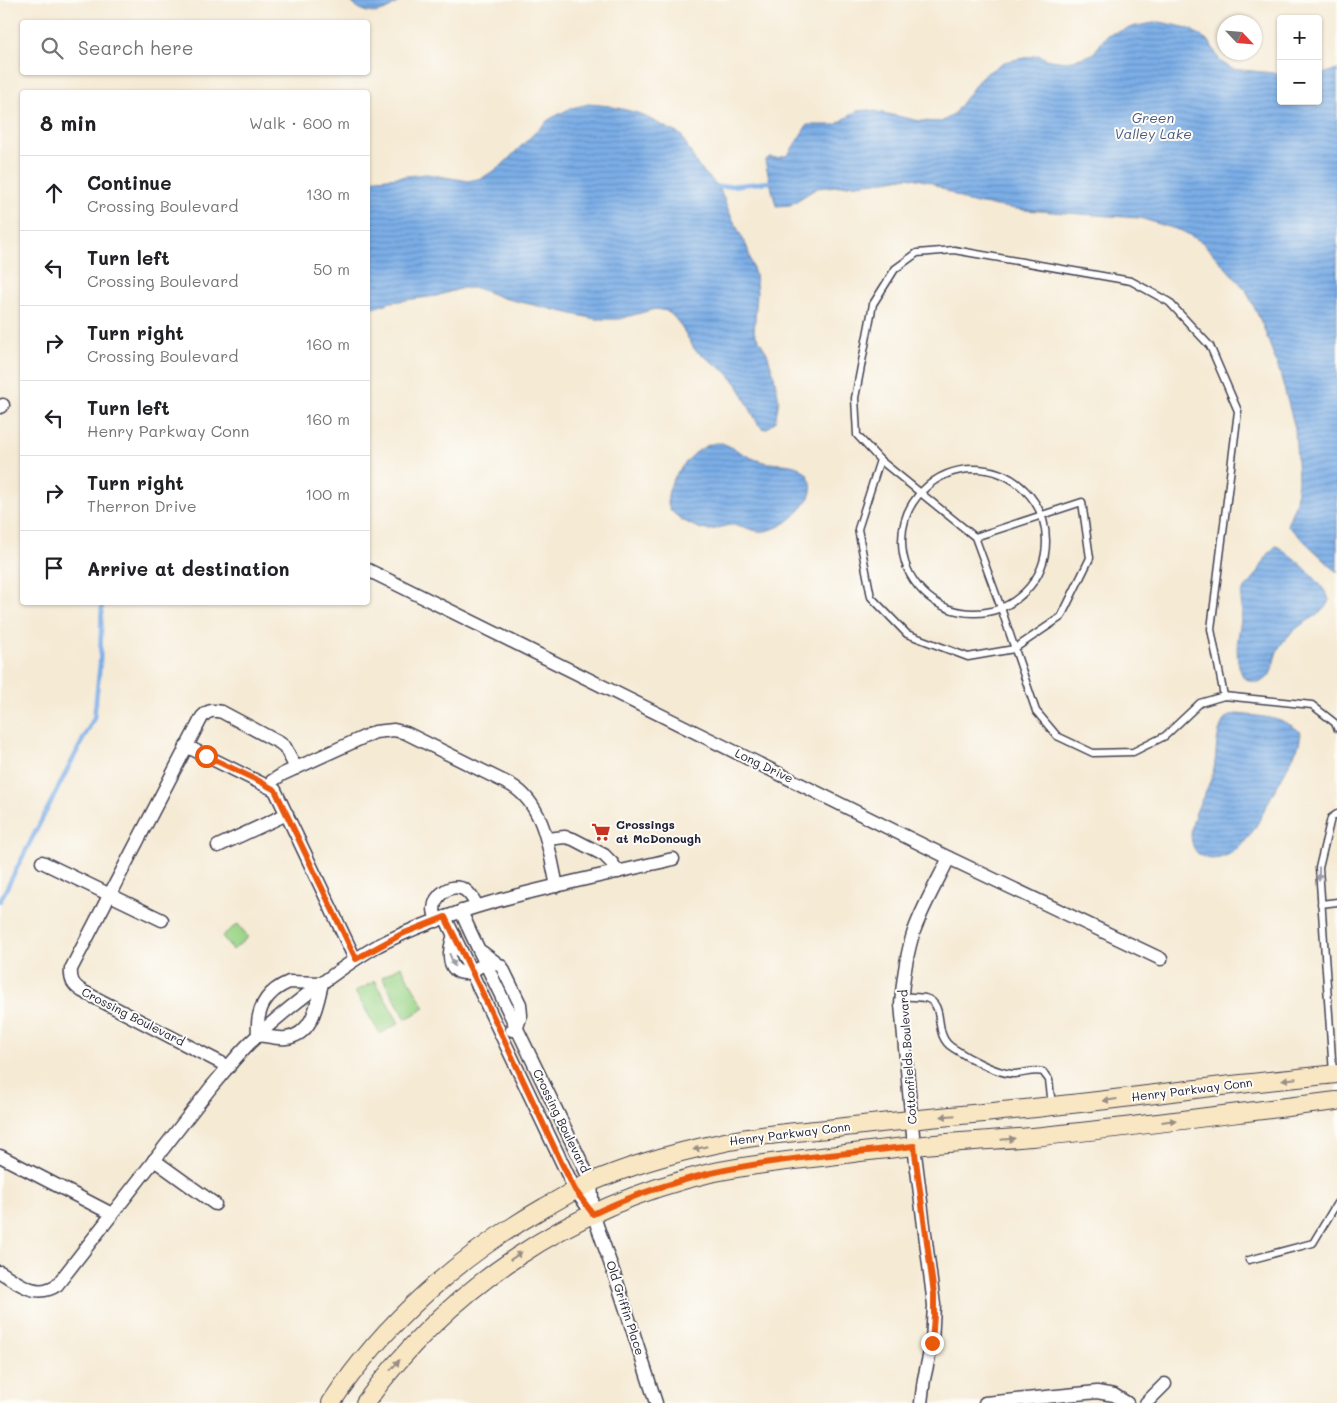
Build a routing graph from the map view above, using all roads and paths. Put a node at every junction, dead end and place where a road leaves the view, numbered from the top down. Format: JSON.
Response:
{"nodes":[{"id":1,"x":880,"y":460,"type":"junction"},
{"id":2,"x":921,"y":493,"type":"junction"},
{"id":3,"x":1042,"y":515,"type":"junction"},
{"id":4,"x":975,"y":537,"type":"junction"},
{"id":5,"x":370,"y":571,"type":"edge"},
{"id":6,"x":1001,"y":608,"type":"junction"},
{"id":7,"x":1014,"y":649,"type":"junction"},
{"id":8,"x":1224,"y":696,"type":"junction"},
{"id":9,"x":1337,"y":728,"type":"edge"},
{"id":10,"x":186,"y":746,"type":"junction"},
{"id":11,"x":296,"y":768,"type":"junction"},
{"id":12,"x":269,"y":786,"type":"junction"},
{"id":13,"x":287,"y":814,"type":"junction"},
{"id":14,"x":1337,"y":814,"type":"edge"},
{"id":15,"x":547,"y":840,"type":"junction"},
{"id":16,"x":218,"y":846,"type":"dead end"},
{"id":17,"x":949,"y":858,"type":"junction"},
{"id":18,"x":673,"y":859,"type":"dead end"},
{"id":19,"x":42,"y":862,"type":"dead end"},
{"id":20,"x":618,"y":872,"type":"junction"},
{"id":21,"x":557,"y":886,"type":"junction"},
{"id":22,"x":110,"y":895,"type":"junction"},
{"id":23,"x":1337,"y":902,"type":"edge"},
{"id":24,"x":1321,"y":904,"type":"junction"},
{"id":25,"x":477,"y":906,"type":"junction"},
{"id":26,"x":462,"y":911,"type":"junction"},
{"id":27,"x":441,"y":919,"type":"junction"},
{"id":28,"x":162,"y":920,"type":"dead end"},
{"id":29,"x":480,"y":951,"type":"junction"},
{"id":30,"x":356,"y":959,"type":"junction"},
{"id":31,"x":1161,"y":959,"type":"dead end"},
{"id":32,"x":486,"y":964,"type":"junction"},
{"id":33,"x":472,"y":970,"type":"junction"},
{"id":34,"x":322,"y":983,"type":"junction"},
{"id":35,"x":511,"y":985,"type":"junction"},
{"id":36,"x":499,"y":992,"type":"junction"},
{"id":37,"x":902,"y":996,"type":"junction"},
{"id":38,"x":486,"y":1000,"type":"junction"},
{"id":39,"x":517,"y":1027,"type":"junction"},
{"id":40,"x":258,"y":1035,"type":"junction"},
{"id":41,"x":502,"y":1035,"type":"junction"},
{"id":42,"x":229,"y":1066,"type":"junction"},
{"id":43,"x":1335,"y":1074,"type":"edge"},
{"id":44,"x":548,"y":1094,"type":"junction"},
{"id":45,"x":532,"y":1101,"type":"junction"},
{"id":46,"x":1337,"y":1102,"type":"edge"},
{"id":47,"x":1053,"y":1107,"type":"junction"},
{"id":48,"x":912,"y":1120,"type":"junction"},
{"id":49,"x":914,"y":1146,"type":"junction"},
{"id":50,"x":0,"y":1156,"type":"edge"},
{"id":51,"x":154,"y":1160,"type":"junction"},
{"id":52,"x":583,"y":1186,"type":"junction"},
{"id":53,"x":1337,"y":1203,"type":"edge"},
{"id":54,"x":215,"y":1204,"type":"dead end"},
{"id":55,"x":112,"y":1214,"type":"junction"},
{"id":56,"x":593,"y":1214,"type":"junction"},
{"id":57,"x":1249,"y":1260,"type":"dead end"},
{"id":58,"x":0,"y":1272,"type":"edge"},
{"id":59,"x":1165,"y":1384,"type":"dead end"},
{"id":60,"x":332,"y":1403,"type":"edge"},
{"id":61,"x":365,"y":1403,"type":"edge"},
{"id":62,"x":656,"y":1403,"type":"edge"},
{"id":63,"x":921,"y":1403,"type":"edge"},
{"id":64,"x":985,"y":1403,"type":"edge"},
{"id":65,"x":1127,"y":1403,"type":"edge"},
{"id":66,"x":1146,"y":1403,"type":"edge"}],
"edges":[{"from":1,"to":2,"type":"lane"},
{"from":1,"to":7,"type":"lane"},
{"from":1,"to":8,"type":"lane"},
{"from":2,"to":3,"type":"lane"},
{"from":2,"to":4,"type":"lane"},
{"from":2,"to":6,"type":"lane"},
{"from":3,"to":4,"type":"lane"},
{"from":3,"to":6,"type":"lane"},
{"from":3,"to":7,"type":"lane"},
{"from":4,"to":6,"type":"lane"},
{"from":5,"to":17,"type":"street","name":"Long Drive"},
{"from":6,"to":7,"type":"lane"},
{"from":7,"to":8,"type":"lane"},
{"from":8,"to":9,"type":"lane"},
{"from":10,"to":11,"type":"street","name":"Crossing Boulevard"},
{"from":10,"to":12,"type":"street"},
{"from":10,"to":22,"type":"street","name":"Crossing Boulevard"},
{"from":11,"to":12,"type":"street"},
{"from":11,"to":15,"type":"street"},
{"from":12,"to":13,"type":"street"},
{"from":13,"to":16,"type":"street"},
{"from":13,"to":30,"type":"street"},
{"from":14,"to":24,"type":"lane","one_way":true},
{"from":15,"to":20,"type":"street"},
{"from":15,"to":21,"type":"street"},
{"from":17,"to":31,"type":"street","name":"Long Drive"},
{"from":17,"to":37,"type":"street","name":"Cottonfields Boulevard"},
{"from":18,"to":20,"type":"street"},
{"from":19,"to":22,"type":"street"},
{"from":20,"to":21,"type":"street"},
{"from":21,"to":25,"type":"street"},
{"from":22,"to":28,"type":"street"},
{"from":22,"to":42,"type":"street","name":"Crossing Boulevard"},
{"from":23,"to":24,"type":"lane"},
{"from":24,"to":43,"type":"lane"},
{"from":25,"to":26,"type":"street"},
{"from":25,"to":27,"type":"street"},
{"from":26,"to":27,"type":"street"},
{"from":26,"to":29,"type":"street","name":"Crossing Boulevard"},
{"from":27,"to":30,"type":"street"},
{"from":27,"to":33,"type":"street","one_way":true},
{"from":29,"to":32,"type":"street","name":"Crossing Boulevard"},
{"from":29,"to":35,"type":"street","name":"Crossing Boulevard"},
{"from":30,"to":34,"type":"street"},
{"from":32,"to":33,"type":"street"},
{"from":32,"to":36,"type":"street","name":"Crossing Boulevard"},
{"from":33,"to":38,"type":"street","name":"Crossing Boulevard"},
{"from":34,"to":40,"type":"street"},
{"from":34,"to":40,"type":"street"},
{"from":34,"to":40,"type":"street"},
{"from":35,"to":36,"type":"street"},
{"from":35,"to":39,"type":"street","name":"Crossing Boulevard"},
{"from":36,"to":38,"type":"street"},
{"from":36,"to":39,"type":"street","name":"Crossing Boulevard"},
{"from":37,"to":47,"type":"lane"},
{"from":37,"to":48,"type":"street","name":"Cottonfields Boulevard"},
{"from":38,"to":41,"type":"street","name":"Crossing Boulevard"},
{"from":39,"to":41,"type":"street"},
{"from":39,"to":44,"type":"street","name":"Crossing Boulevard"},
{"from":40,"to":42,"type":"street"},
{"from":41,"to":45,"type":"street","name":"Crossing Boulevard"},
{"from":42,"to":51,"type":"street"},
{"from":43,"to":47,"type":"street","name":"Henry Parkway Conn","one_way":true},
{"from":44,"to":45,"type":"street"},
{"from":44,"to":52,"type":"street","name":"Crossing Boulevard"},
{"from":45,"to":52,"type":"street","name":"Crossing Boulevard"},
{"from":49,"to":46,"type":"street","one_way":true},
{"from":47,"to":48,"type":"street","name":"Henry Parkway Conn","one_way":true},
{"from":48,"to":49,"type":"street","name":"Cottonfields Boulevard"},
{"from":48,"to":52,"type":"street","name":"Henry Parkway Conn","one_way":true},
{"from":49,"to":56,"type":"street"},
{"from":49,"to":63,"type":"street","name":"Cottonfields Boulevard"},
{"from":50,"to":55,"type":"street"},
{"from":51,"to":54,"type":"street"},
{"from":51,"to":55,"type":"street"},
{"from":52,"to":56,"type":"street","name":"Crossing Boulevard"},
{"from":52,"to":60,"type":"street","name":"Henry Parkway Conn"},
{"from":53,"to":57,"type":"lane"},
{"from":55,"to":58,"type":"street"},
{"from":61,"to":56,"type":"street","one_way":true},
{"from":56,"to":62,"type":"street","name":"Old Griffin Place"},
{"from":59,"to":66,"type":"street"},
{"from":64,"to":65,"type":"street"}]}
